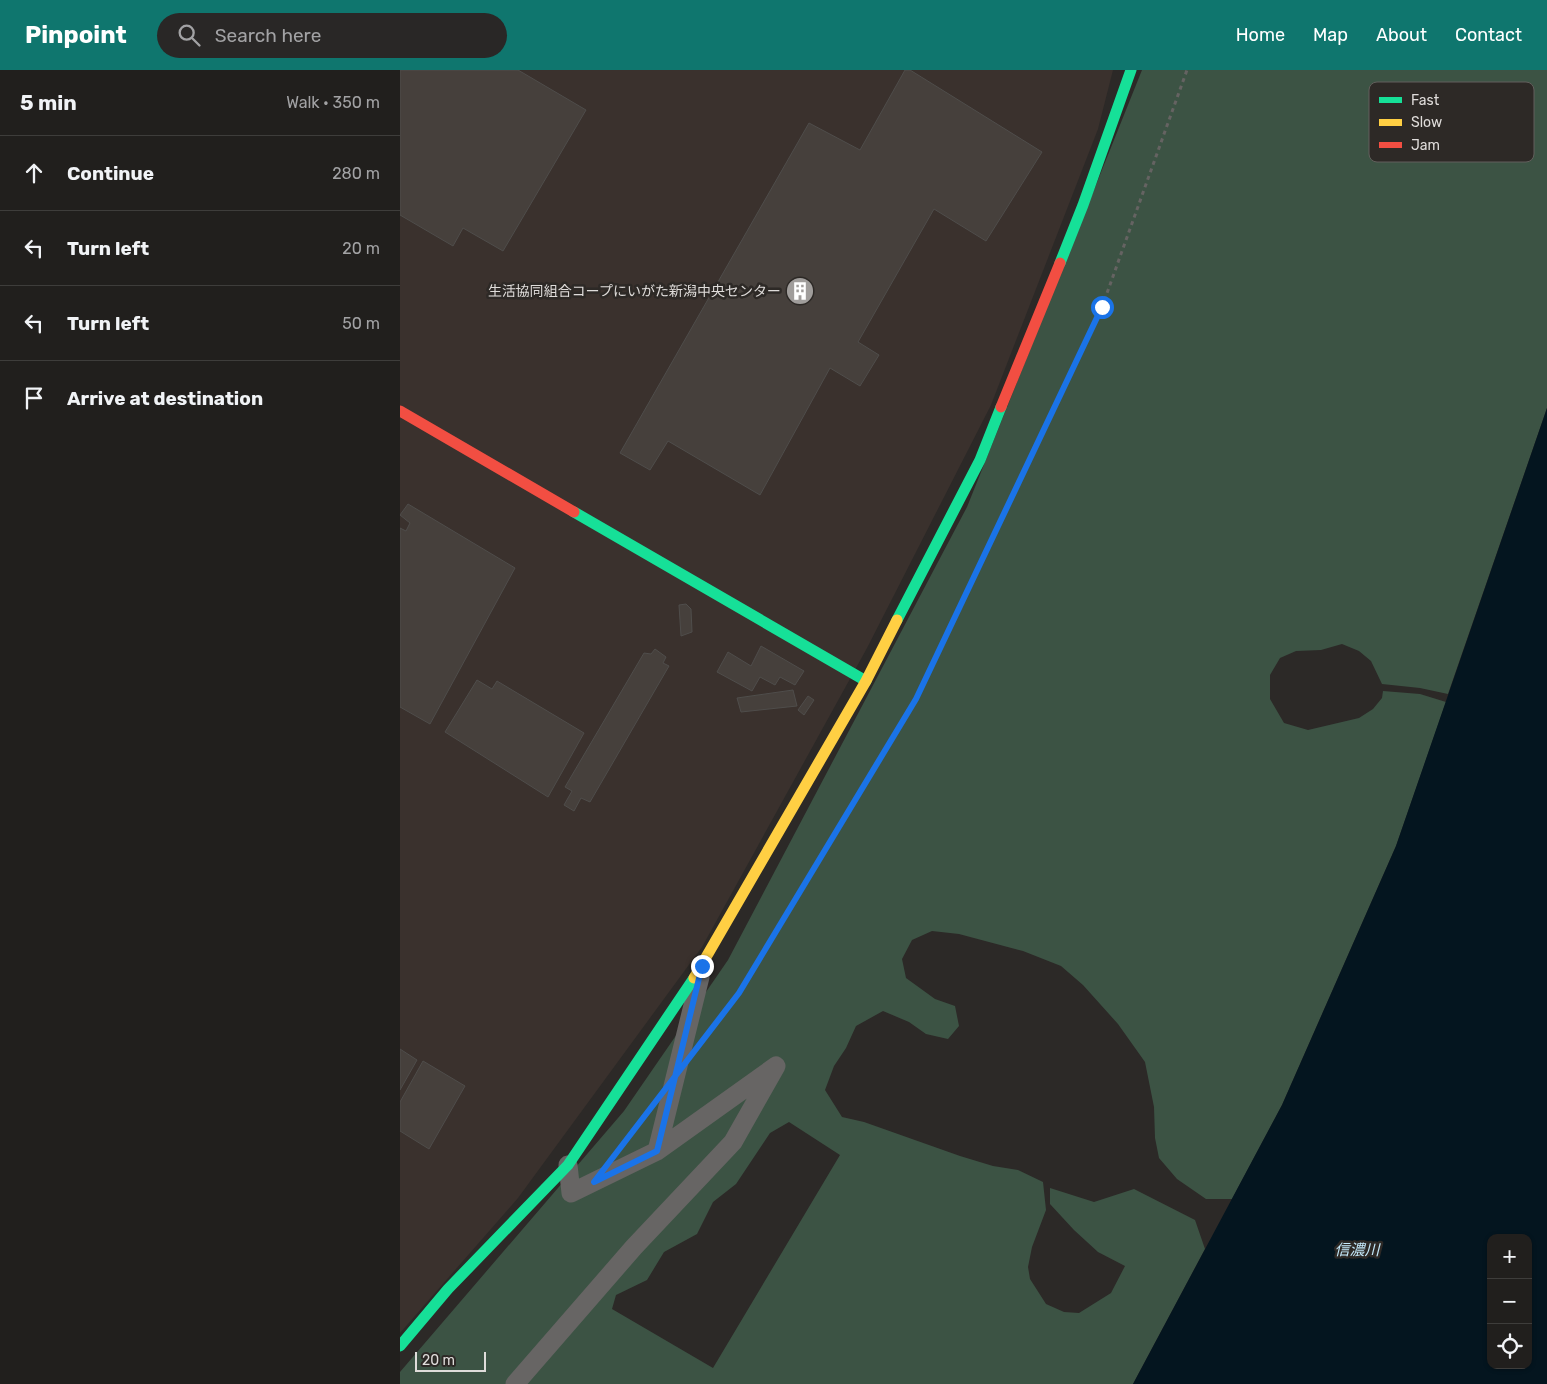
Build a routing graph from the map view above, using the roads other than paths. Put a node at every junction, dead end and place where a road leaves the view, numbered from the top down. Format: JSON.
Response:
{"nodes":[{"id":1,"x":1131,"y":70,"type":"edge"},
{"id":2,"x":400,"y":411,"type":"edge"},
{"id":3,"x":866,"y":681,"type":"junction"},
{"id":4,"x":702,"y":966,"type":"junction"},
{"id":5,"x":657,"y":1151,"type":"junction"},
{"id":6,"x":568,"y":1165,"type":"junction"},
{"id":7,"x":400,"y":1346,"type":"edge"},
{"id":8,"x":515,"y":1384,"type":"edge"}],
"edges":[{"from":1,"to":3,"type":"street"},
{"from":2,"to":3,"type":"street"},
{"from":3,"to":4,"type":"street"},
{"from":4,"to":5,"type":"street"},
{"from":4,"to":6,"type":"street"},
{"from":5,"to":6,"type":"street"},
{"from":5,"to":8,"type":"street"},
{"from":6,"to":7,"type":"street"}]}
